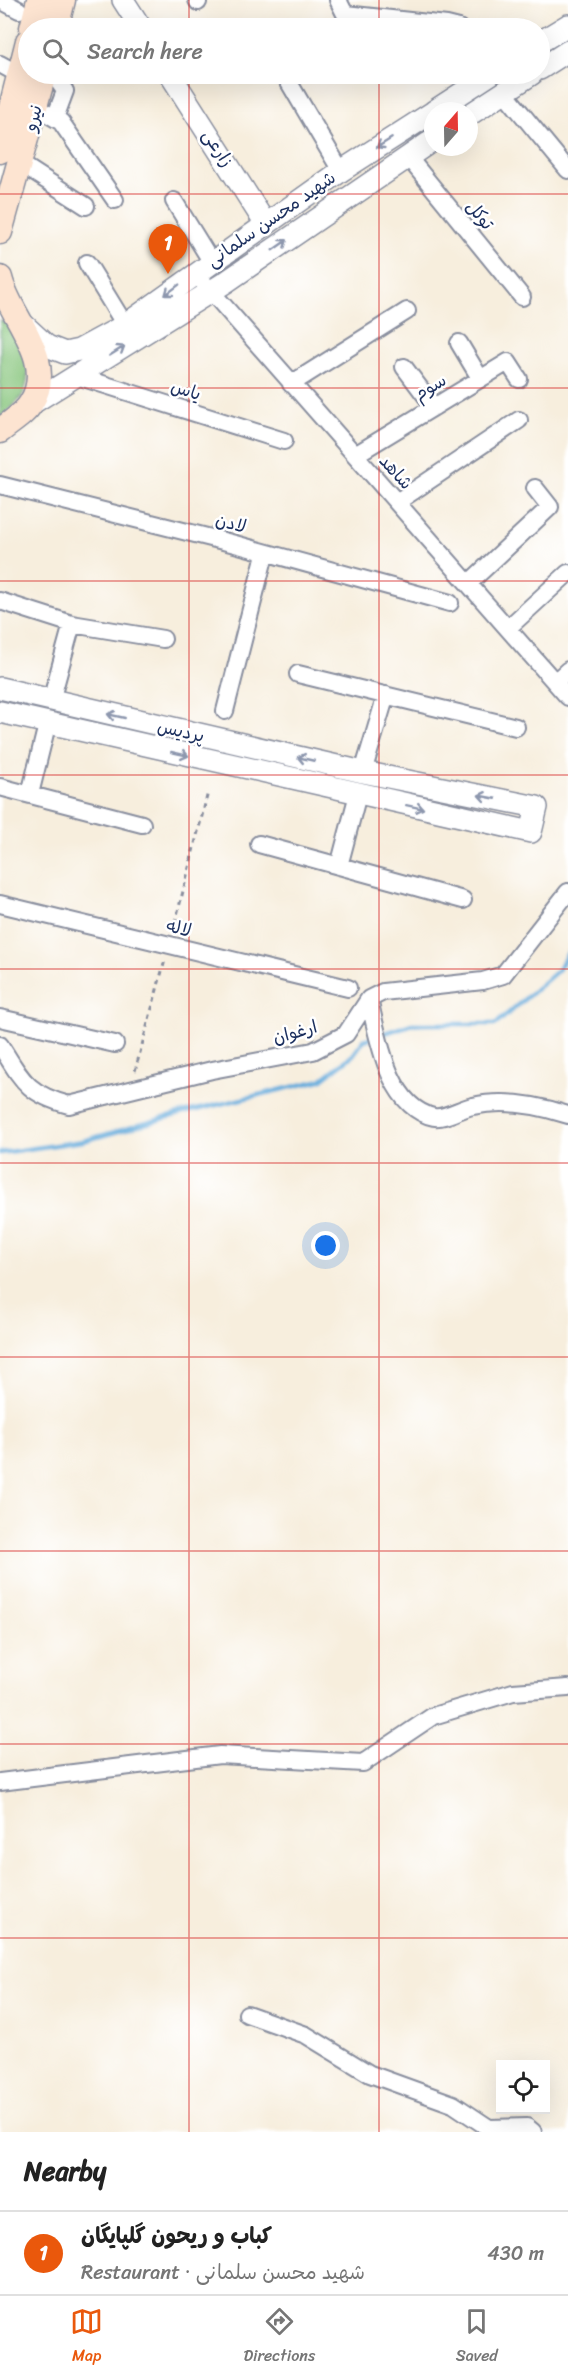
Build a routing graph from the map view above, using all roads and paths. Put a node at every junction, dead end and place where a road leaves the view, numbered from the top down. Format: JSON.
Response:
{"nodes":[{"id":1,"x":0,"y":0,"type":"edge"},
{"id":2,"x":63,"y":0,"type":"edge"},
{"id":3,"x":127,"y":1,"type":"edge"},
{"id":4,"x":342,"y":7,"type":"edge"},
{"id":5,"x":30,"y":13,"type":"edge"},
{"id":6,"x":58,"y":18,"type":"edge"},
{"id":7,"x":136,"y":18,"type":"edge"},
{"id":8,"x":406,"y":18,"type":"edge"},
{"id":9,"x":568,"y":25,"type":"edge"},
{"id":10,"x":550,"y":36,"type":"edge"},
{"id":11,"x":568,"y":51,"type":"edge"},
{"id":12,"x":550,"y":63,"type":"edge"},
{"id":13,"x":10,"y":69,"type":"edge"},
{"id":14,"x":44,"y":84,"type":"edge"},
{"id":15,"x":60,"y":84,"type":"edge"},
{"id":16,"x":176,"y":84,"type":"edge"},
{"id":17,"x":290,"y":84,"type":"edge"},
{"id":18,"x":476,"y":84,"type":"edge"},
{"id":19,"x":515,"y":84,"type":"edge"},
{"id":20,"x":503,"y":91,"type":"junction"},
{"id":21,"x":448,"y":102,"type":"edge"},
{"id":22,"x":478,"y":109,"type":"edge"},
{"id":23,"x":45,"y":113,"type":"junction"},
{"id":24,"x":424,"y":117,"type":"edge"},
{"id":25,"x":424,"y":146,"type":"edge"},
{"id":26,"x":0,"y":147,"type":"edge"},
{"id":27,"x":408,"y":157,"type":"junction"},
{"id":28,"x":21,"y":164,"type":"junction"},
{"id":29,"x":568,"y":170,"type":"edge"},
{"id":30,"x":341,"y":171,"type":"junction"},
{"id":31,"x":114,"y":200,"type":"dead end"},
{"id":32,"x":174,"y":201,"type":"dead end"},
{"id":33,"x":86,"y":207,"type":"dead end"},
{"id":34,"x":265,"y":223,"type":"junction"},
{"id":35,"x":0,"y":232,"type":"edge"},
{"id":36,"x":87,"y":262,"type":"dead end"},
{"id":37,"x":203,"y":267,"type":"junction"},
{"id":38,"x":0,"y":278,"type":"edge"},
{"id":39,"x":212,"y":291,"type":"junction"},
{"id":40,"x":522,"y":297,"type":"dead end"},
{"id":41,"x":407,"y":311,"type":"dead end"},
{"id":42,"x":10,"y":316,"type":"edge"},
{"id":43,"x":125,"y":325,"type":"junction"},
{"id":44,"x":459,"y":343,"type":"dead end"},
{"id":45,"x":405,"y":367,"type":"dead end"},
{"id":46,"x":77,"y":376,"type":"junction"},
{"id":47,"x":480,"y":378,"type":"junction"},
{"id":48,"x":519,"y":379,"type":"dead end"},
{"id":49,"x":291,"y":384,"type":"junction"},
{"id":50,"x":31,"y":404,"type":"junction"},
{"id":51,"x":434,"y":407,"type":"junction"},
{"id":52,"x":519,"y":420,"type":"dead end"},
{"id":53,"x":0,"y":431,"type":"edge"},
{"id":54,"x":284,"y":441,"type":"dead end"},
{"id":55,"x":355,"y":455,"type":"junction"},
{"id":56,"x":0,"y":485,"type":"edge"},
{"id":57,"x":536,"y":488,"type":"dead end"},
{"id":58,"x":397,"y":502,"type":"junction"},
{"id":59,"x":265,"y":554,"type":"junction"},
{"id":60,"x":568,"y":573,"type":"edge"},
{"id":61,"x":469,"y":583,"type":"junction"},
{"id":62,"x":0,"y":601,"type":"edge"},
{"id":63,"x":450,"y":603,"type":"dead end"},
{"id":64,"x":72,"y":624,"type":"junction"},
{"id":65,"x":508,"y":628,"type":"junction"},
{"id":66,"x":163,"y":639,"type":"dead end"},
{"id":67,"x":568,"y":670,"type":"edge"},
{"id":68,"x":298,"y":674,"type":"dead end"},
{"id":69,"x":555,"y":682,"type":"junction"},
{"id":70,"x":0,"y":688,"type":"edge"},
{"id":71,"x":387,"y":695,"type":"junction"},
{"id":72,"x":568,"y":697,"type":"edge"},
{"id":73,"x":51,"y":701,"type":"junction"},
{"id":74,"x":225,"y":711,"type":"dead end"},
{"id":75,"x":0,"y":712,"type":"edge"},
{"id":76,"x":47,"y":724,"type":"junction"},
{"id":77,"x":516,"y":727,"type":"dead end"},
{"id":78,"x":363,"y":772,"type":"junction"},
{"id":79,"x":0,"y":787,"type":"edge"},
{"id":80,"x":30,"y":794,"type":"junction"},
{"id":81,"x":358,"y":794,"type":"junction"},
{"id":82,"x":142,"y":824,"type":"dead end"},
{"id":83,"x":259,"y":844,"type":"dead end"},
{"id":84,"x":339,"y":866,"type":"junction"},
{"id":85,"x":568,"y":892,"type":"edge"},
{"id":86,"x":463,"y":900,"type":"dead end"},
{"id":87,"x":0,"y":904,"type":"edge"},
{"id":88,"x":348,"y":988,"type":"dead end"},
{"id":89,"x":369,"y":999,"type":"junction"},
{"id":90,"x":0,"y":1018,"type":"edge"},
{"id":91,"x":115,"y":1044,"type":"dead end"},
{"id":92,"x":0,"y":1045,"type":"edge"},
{"id":93,"x":568,"y":1115,"type":"edge"},
{"id":94,"x":568,"y":1688,"type":"edge"},
{"id":95,"x":0,"y":1782,"type":"edge"},
{"id":96,"x":247,"y":2014,"type":"dead end"},
{"id":97,"x":533,"y":2132,"type":"edge"}],
"edges":[{"from":1,"to":5,"type":"street"},
{"from":2,"to":6,"type":"main road"},
{"from":3,"to":7,"type":"street"},
{"from":4,"to":8,"type":"street"},
{"from":9,"to":10,"type":"street"},
{"from":11,"to":12,"type":"street"},
{"from":13,"to":26,"type":"main road","name":"نیرو"},
{"from":14,"to":23,"type":"main road","name":"نیرو"},
{"from":15,"to":23,"type":"street"},
{"from":16,"to":34,"type":"street","name":"زارعی"},
{"from":17,"to":30,"type":"street"},
{"from":18,"to":21,"type":"street","name":"شهید محسن سلمانی"},
{"from":19,"to":20,"type":"street"},
{"from":20,"to":22,"type":"street"},
{"from":20,"to":29,"type":"street"},
{"from":23,"to":28,"type":"main road","name":"نیرو"},
{"from":23,"to":31,"type":"street"},
{"from":24,"to":30,"type":"street","name":"شهید محسن سلمانی","one_way":true},
{"from":25,"to":27,"type":"street","name":"شهید محسن سلمانی"},
{"from":39,"to":27,"type":"street","name":"شهید محسن سلمانی","one_way":true},
{"from":27,"to":40,"type":"street","name":"توکل"},
{"from":28,"to":33,"type":"street"},
{"from":28,"to":35,"type":"main road","name":"نیرو"},
{"from":30,"to":34,"type":"street","name":"شهید محسن سلمانی"},
{"from":32,"to":37,"type":"street","name":"شاهد"},
{"from":34,"to":37,"type":"street","name":"شهید محسن سلمانی"},
{"from":36,"to":43,"type":"street"},
{"from":37,"to":39,"type":"street","name":"شاهد"},
{"from":37,"to":43,"type":"street","name":"شهید محسن سلمانی","one_way":true},
{"from":38,"to":42,"type":"main road"},
{"from":46,"to":39,"type":"street","name":"شهید محسن سلمانی","one_way":true},
{"from":39,"to":49,"type":"street","name":"شاهد"},
{"from":41,"to":49,"type":"street"},
{"from":42,"to":43,"type":"street","name":"شهید محسن سلمانی"},
{"from":42,"to":50,"type":"main road"},
{"from":44,"to":47,"type":"street"},
{"from":45,"to":51,"type":"street"},
{"from":46,"to":50,"type":"street","name":"شهید محسن سلمانی"},
{"from":46,"to":54,"type":"street","name":"یاس"},
{"from":47,"to":48,"type":"street","name":"سوم"},
{"from":47,"to":51,"type":"street","name":"سوم"},
{"from":49,"to":55,"type":"street","name":"شاهد"},
{"from":50,"to":53,"type":"main road"},
{"from":51,"to":55,"type":"street","name":"سوم"},
{"from":52,"to":58,"type":"street"},
{"from":55,"to":58,"type":"street","name":"شاهد"},
{"from":56,"to":59,"type":"street","name":"لادن"},
{"from":57,"to":61,"type":"street"},
{"from":58,"to":61,"type":"street","name":"شاهد"},
{"from":59,"to":63,"type":"street","name":"لادن"},
{"from":59,"to":74,"type":"street"},
{"from":60,"to":65,"type":"street"},
{"from":61,"to":65,"type":"street","name":"شاهد"},
{"from":62,"to":64,"type":"street"},
{"from":64,"to":66,"type":"street"},
{"from":64,"to":73,"type":"street"},
{"from":65,"to":69,"type":"street","name":"شاهد"},
{"from":67,"to":69,"type":"street"},
{"from":68,"to":71,"type":"street"},
{"from":69,"to":72,"type":"street","name":"شاهد"},
{"from":70,"to":73,"type":"street","name":"پردیس"},
{"from":71,"to":77,"type":"street"},
{"from":71,"to":78,"type":"street"},
{"from":73,"to":76,"type":"street"},
{"from":78,"to":73,"type":"street","name":"پردیس","one_way":true},
{"from":75,"to":76,"type":"street","name":"پردیس"},
{"from":76,"to":80,"type":"street"},
{"from":76,"to":81,"type":"street","name":"پردیس","one_way":true},
{"from":78,"to":81,"type":"street"},
{"from":81,"to":78,"type":"street","name":"پردیس","one_way":true},
{"from":79,"to":80,"type":"street"},
{"from":80,"to":82,"type":"street"},
{"from":81,"to":84,"type":"street"},
{"from":83,"to":84,"type":"street"},
{"from":84,"to":86,"type":"street"},
{"from":85,"to":89,"type":"street"},
{"from":87,"to":88,"type":"street","name":"لاله"},
{"from":89,"to":92,"type":"street","name":"ارغوان"},
{"from":89,"to":93,"type":"street"},
{"from":90,"to":91,"type":"street"},
{"from":94,"to":95,"type":"street"},
{"from":96,"to":97,"type":"street"}]}
